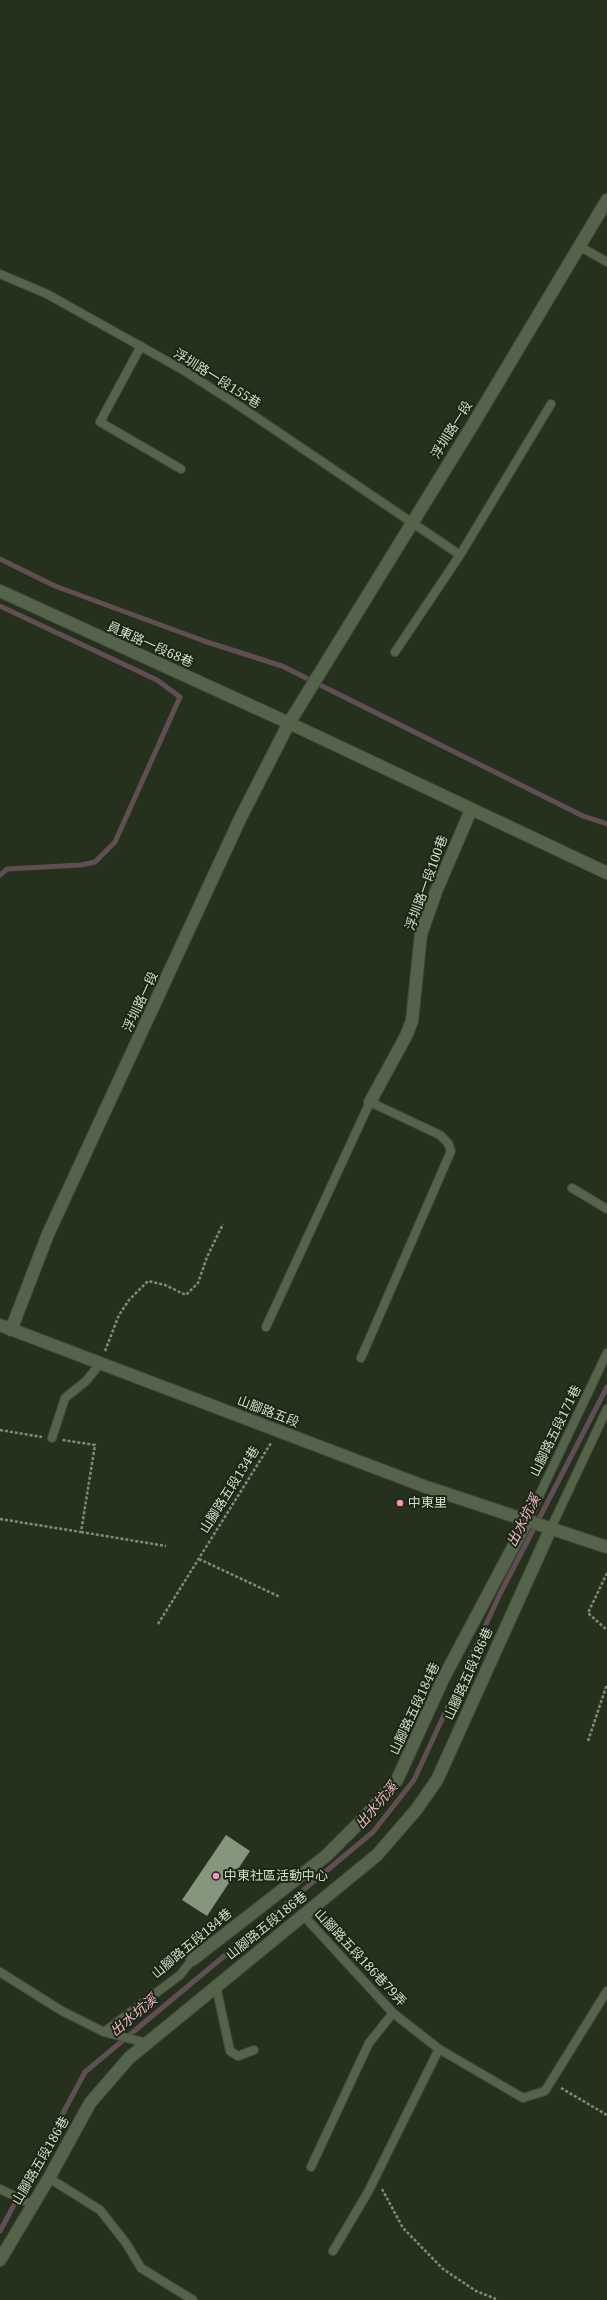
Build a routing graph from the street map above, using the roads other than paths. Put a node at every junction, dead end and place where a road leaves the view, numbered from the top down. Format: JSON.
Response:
{"nodes":[{"id":1,"x":607,"y":200,"type":"edge"},
{"id":2,"x":579,"y":246,"type":"junction"},
{"id":3,"x":607,"y":262,"type":"edge"},
{"id":4,"x":0,"y":274,"type":"edge"},
{"id":5,"x":142,"y":346,"type":"junction"},
{"id":6,"x":551,"y":404,"type":"dead end"},
{"id":7,"x":181,"y":469,"type":"dead end"},
{"id":8,"x":411,"y":522,"type":"junction"},
{"id":9,"x":460,"y":555,"type":"junction"},
{"id":10,"x":0,"y":591,"type":"edge"},
{"id":11,"x":395,"y":652,"type":"dead end"},
{"id":12,"x":289,"y":723,"type":"junction"},
{"id":13,"x":471,"y":810,"type":"junction"},
{"id":14,"x":607,"y":873,"type":"edge"},
{"id":15,"x":370,"y":1102,"type":"junction"},
{"id":16,"x":572,"y":1188,"type":"dead end"},
{"id":17,"x":607,"y":1210,"type":"edge"},
{"id":18,"x":5,"y":1327,"type":"edge"},
{"id":19,"x":266,"y":1327,"type":"dead end"},
{"id":20,"x":607,"y":1354,"type":"edge"},
{"id":21,"x":361,"y":1358,"type":"dead end"},
{"id":22,"x":100,"y":1364,"type":"junction"},
{"id":23,"x":607,"y":1409,"type":"edge"},
{"id":24,"x":52,"y":1438,"type":"road end"},
{"id":25,"x":528,"y":1519,"type":"junction"},
{"id":26,"x":551,"y":1528,"type":"junction"},
{"id":27,"x":607,"y":1547,"type":"edge"},
{"id":28,"x":303,"y":1915,"type":"junction"},
{"id":29,"x":192,"y":1960,"type":"joint"},
{"id":30,"x":0,"y":1972,"type":"edge"},
{"id":31,"x":216,"y":1986,"type":"junction"},
{"id":32,"x":607,"y":1991,"type":"edge"},
{"id":33,"x":393,"y":2013,"type":"junction"},
{"id":34,"x":104,"y":2032,"type":"junction"},
{"id":35,"x":147,"y":2043,"type":"junction"},
{"id":36,"x":439,"y":2049,"type":"junction"},
{"id":37,"x":254,"y":2050,"type":"dead end"},
{"id":38,"x":311,"y":2167,"type":"dead end"},
{"id":39,"x":49,"y":2178,"type":"junction"},
{"id":40,"x":0,"y":2189,"type":"edge"},
{"id":41,"x":33,"y":2205,"type":"junction"},
{"id":42,"x":333,"y":2251,"type":"dead end"},
{"id":43,"x":0,"y":2260,"type":"edge"},
{"id":44,"x":193,"y":2300,"type":"edge"}],
"edges":[{"from":1,"to":2,"type":"street","name":"浮圳路一段"},
{"from":2,"to":3,"type":"lane"},
{"from":2,"to":8,"type":"street","name":"浮圳路一段"},
{"from":4,"to":5,"type":"lane","name":"浮圳路一段155巷"},
{"from":5,"to":7,"type":"lane"},
{"from":5,"to":8,"type":"lane","name":"浮圳路一段155巷"},
{"from":6,"to":9,"type":"lane"},
{"from":8,"to":9,"type":"lane","name":"浮圳路一段155巷"},
{"from":8,"to":12,"type":"street","name":"浮圳路一段"},
{"from":9,"to":11,"type":"lane"},
{"from":10,"to":12,"type":"street","name":"員東路一段68巷"},
{"from":12,"to":13,"type":"street"},
{"from":12,"to":18,"type":"street","name":"浮圳路一段"},
{"from":13,"to":14,"type":"street"},
{"from":13,"to":15,"type":"street","name":"浮圳路一段100巷"},
{"from":15,"to":19,"type":"lane"},
{"from":15,"to":21,"type":"lane"},
{"from":16,"to":17,"type":"lane"},
{"from":18,"to":22,"type":"street","name":"山腳路五段"},
{"from":20,"to":25,"type":"lane","name":"山腳路五段171巷"},
{"from":22,"to":24,"type":"lane"},
{"from":22,"to":25,"type":"street","name":"山腳路五段"},
{"from":23,"to":26,"type":"lane"},
{"from":25,"to":26,"type":"street","name":"山腳路五段"},
{"from":25,"to":29,"type":"street","name":"山腳路五段184巷"},
{"from":26,"to":27,"type":"street"},
{"from":26,"to":28,"type":"street","name":"山腳路五段186巷"},
{"from":28,"to":31,"type":"street","name":"山腳路五段186巷"},
{"from":28,"to":33,"type":"lane","name":"山腳路五段186巷79弄"},
{"from":29,"to":34,"type":"lane","name":"山腳路五段184巷"},
{"from":30,"to":34,"type":"lane"},
{"from":31,"to":35,"type":"street","name":"山腳路五段186巷"},
{"from":31,"to":37,"type":"lane"},
{"from":32,"to":36,"type":"lane","name":"山腳路五段186巷79弄"},
{"from":33,"to":36,"type":"lane","name":"山腳路五段186巷79弄"},
{"from":33,"to":38,"type":"lane"},
{"from":34,"to":35,"type":"lane"},
{"from":35,"to":39,"type":"street","name":"山腳路五段186巷"},
{"from":36,"to":42,"type":"lane"},
{"from":39,"to":41,"type":"street","name":"山腳路五段186巷"},
{"from":39,"to":44,"type":"lane"},
{"from":40,"to":41,"type":"lane"},
{"from":41,"to":43,"type":"street","name":"山腳路五段186巷"}]}
